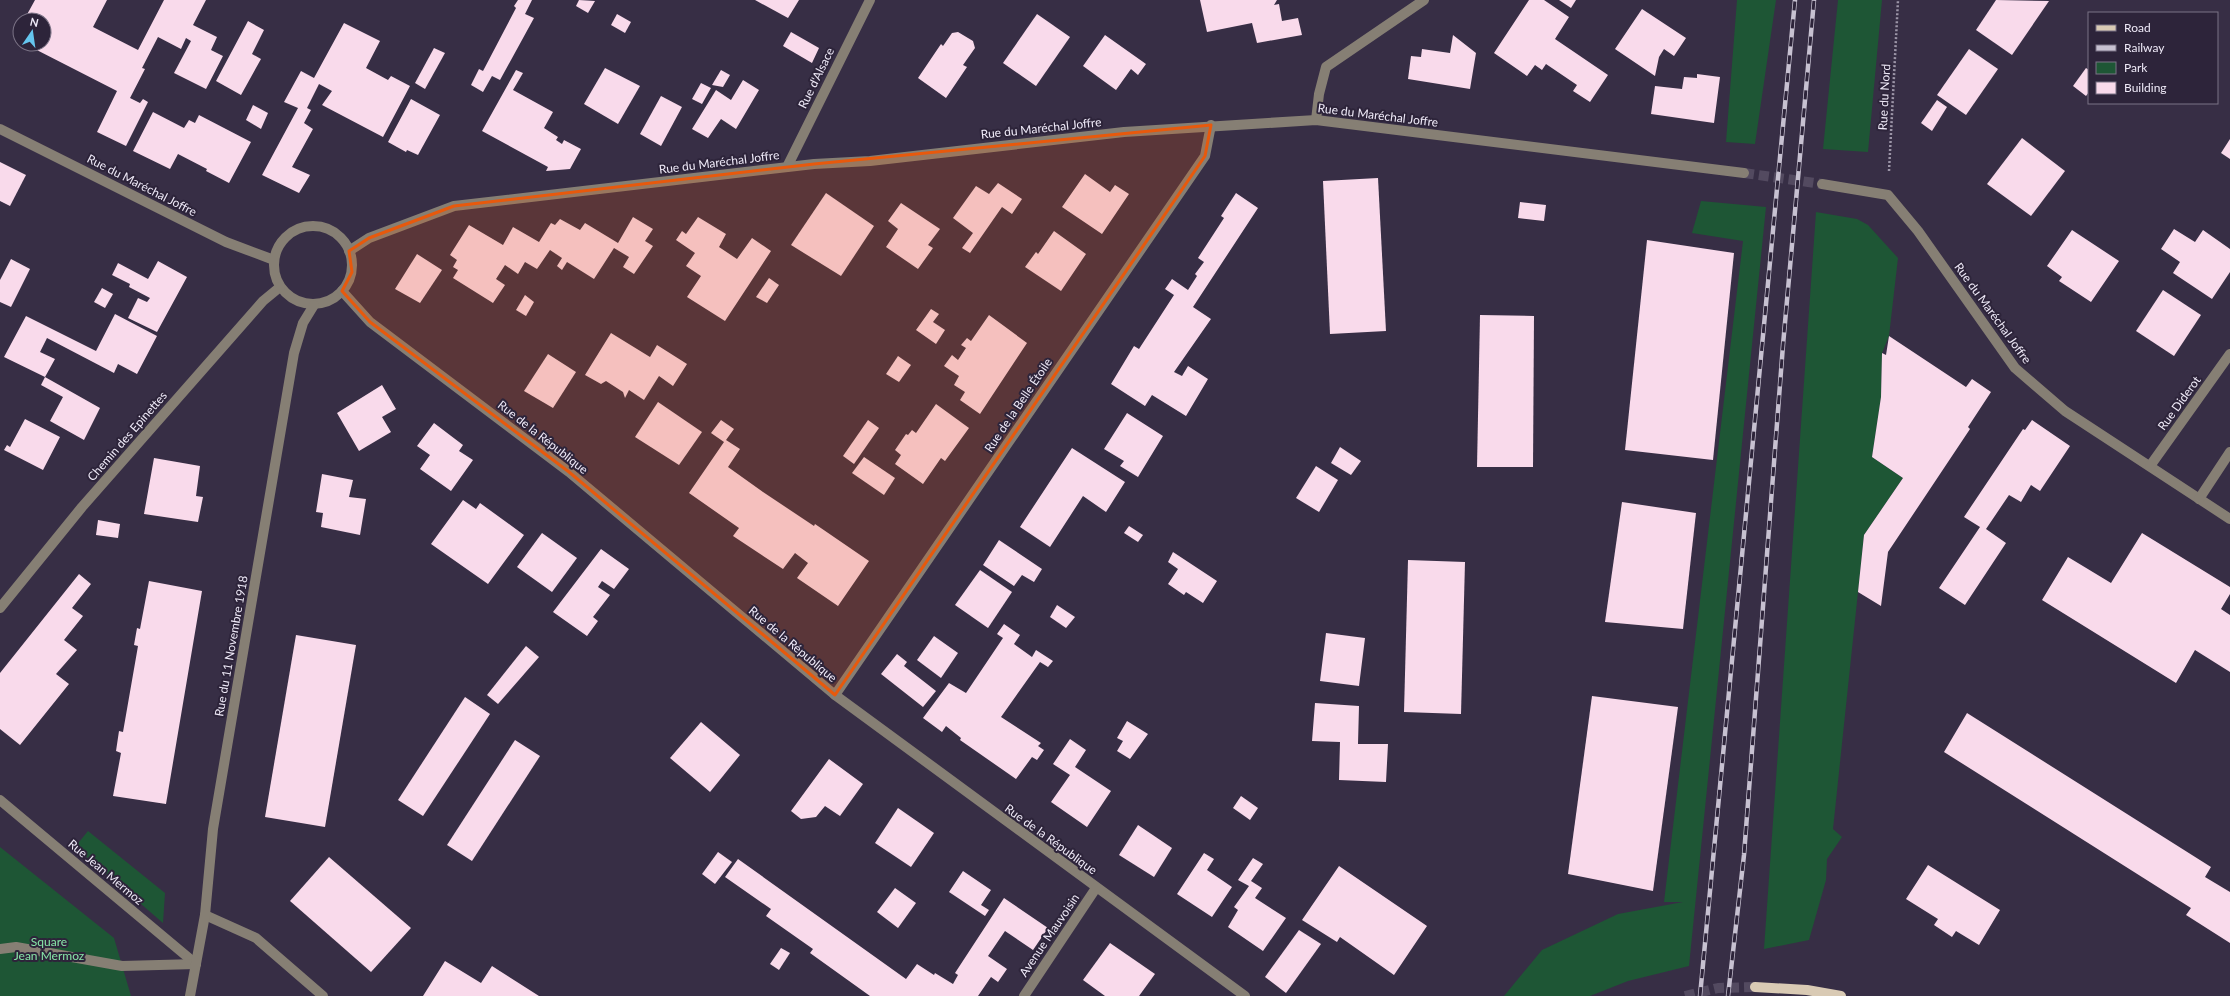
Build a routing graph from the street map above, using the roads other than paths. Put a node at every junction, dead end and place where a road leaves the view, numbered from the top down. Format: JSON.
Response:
{"nodes":[{"id":1,"x":870,"y":0,"type":"edge"},
{"id":2,"x":1424,"y":0,"type":"edge"},
{"id":3,"x":1316,"y":120,"type":"junction"},
{"id":4,"x":1211,"y":126,"type":"junction"},
{"id":5,"x":0,"y":129,"type":"edge"},
{"id":6,"x":787,"y":167,"type":"junction"},
{"id":7,"x":1744,"y":173,"type":"tunnel mouth"},
{"id":8,"x":1822,"y":184,"type":"tunnel mouth"},
{"id":9,"x":349,"y":251,"type":"junction"},
{"id":10,"x":274,"y":260,"type":"junction"},
{"id":11,"x":280,"y":287,"type":"junction"},
{"id":12,"x":342,"y":291,"type":"junction"},
{"id":13,"x":314,"y":305,"type":"junction"},
{"id":14,"x":2230,"y":354,"type":"edge"},
{"id":15,"x":2230,"y":452,"type":"edge"},
{"id":16,"x":2150,"y":466,"type":"junction"},
{"id":17,"x":2199,"y":499,"type":"junction"},
{"id":18,"x":2230,"y":519,"type":"edge"},
{"id":19,"x":0,"y":608,"type":"edge"},
{"id":20,"x":835,"y":695,"type":"junction"},
{"id":21,"x":0,"y":800,"type":"edge"},
{"id":22,"x":1096,"y":888,"type":"junction"},
{"id":23,"x":205,"y":915,"type":"junction"},
{"id":24,"x":0,"y":949,"type":"edge"},
{"id":25,"x":196,"y":964,"type":"junction"},
{"id":26,"x":1755,"y":986,"type":"tunnel mouth"},
{"id":27,"x":190,"y":996,"type":"edge"},
{"id":28,"x":322,"y":996,"type":"edge"},
{"id":29,"x":1024,"y":996,"type":"edge"},
{"id":30,"x":1245,"y":996,"type":"edge"},
{"id":31,"x":1841,"y":996,"type":"edge"}],
"edges":[{"from":1,"to":6,"type":"street","name":"Rue d'Alsace"},
{"from":2,"to":3,"type":"street"},
{"from":3,"to":4,"type":"street","name":"Rue du Maréchal Joffre"},
{"from":3,"to":7,"type":"street","name":"Rue du Maréchal Joffre"},
{"from":4,"to":6,"type":"street","name":"Rue du Maréchal Joffre"},
{"from":4,"to":20,"type":"street","name":"Rue de la Belle Étoile"},
{"from":5,"to":10,"type":"street","name":"Rue du Maréchal Joffre"},
{"from":6,"to":9,"type":"street","name":"Rue du Maréchal Joffre"},
{"from":8,"to":16,"type":"street","name":"Rue du Maréchal Joffre"},
{"from":9,"to":10,"type":"street"},
{"from":9,"to":12,"type":"street"},
{"from":10,"to":11,"type":"street"},
{"from":11,"to":13,"type":"street"},
{"from":11,"to":19,"type":"street","name":"Chemin des Epinettes"},
{"from":12,"to":13,"type":"street"},
{"from":12,"to":20,"type":"street","name":"Rue de la République"},
{"from":13,"to":23,"type":"street","name":"Rue du 11 Novembre 1918"},
{"from":14,"to":16,"type":"street","name":"Rue Diderot"},
{"from":15,"to":17,"type":"street"},
{"from":16,"to":17,"type":"street","name":"Rue du Maréchal Joffre"},
{"from":17,"to":18,"type":"street","name":"Rue du Maréchal Joffre"},
{"from":20,"to":22,"type":"street","name":"Rue de la République"},
{"from":21,"to":25,"type":"street","name":"Rue Jean Mermoz"},
{"from":22,"to":29,"type":"street","name":"Avenue Mauvoisin"},
{"from":22,"to":30,"type":"street","name":"Rue de la République"},
{"from":23,"to":25,"type":"street","name":"Rue du 11 Novembre 1918"},
{"from":23,"to":28,"type":"street"},
{"from":24,"to":25,"type":"street"},
{"from":25,"to":27,"type":"street","name":"Rue du 11 Novembre 1918"},
{"from":26,"to":31,"type":"main road"}]}
